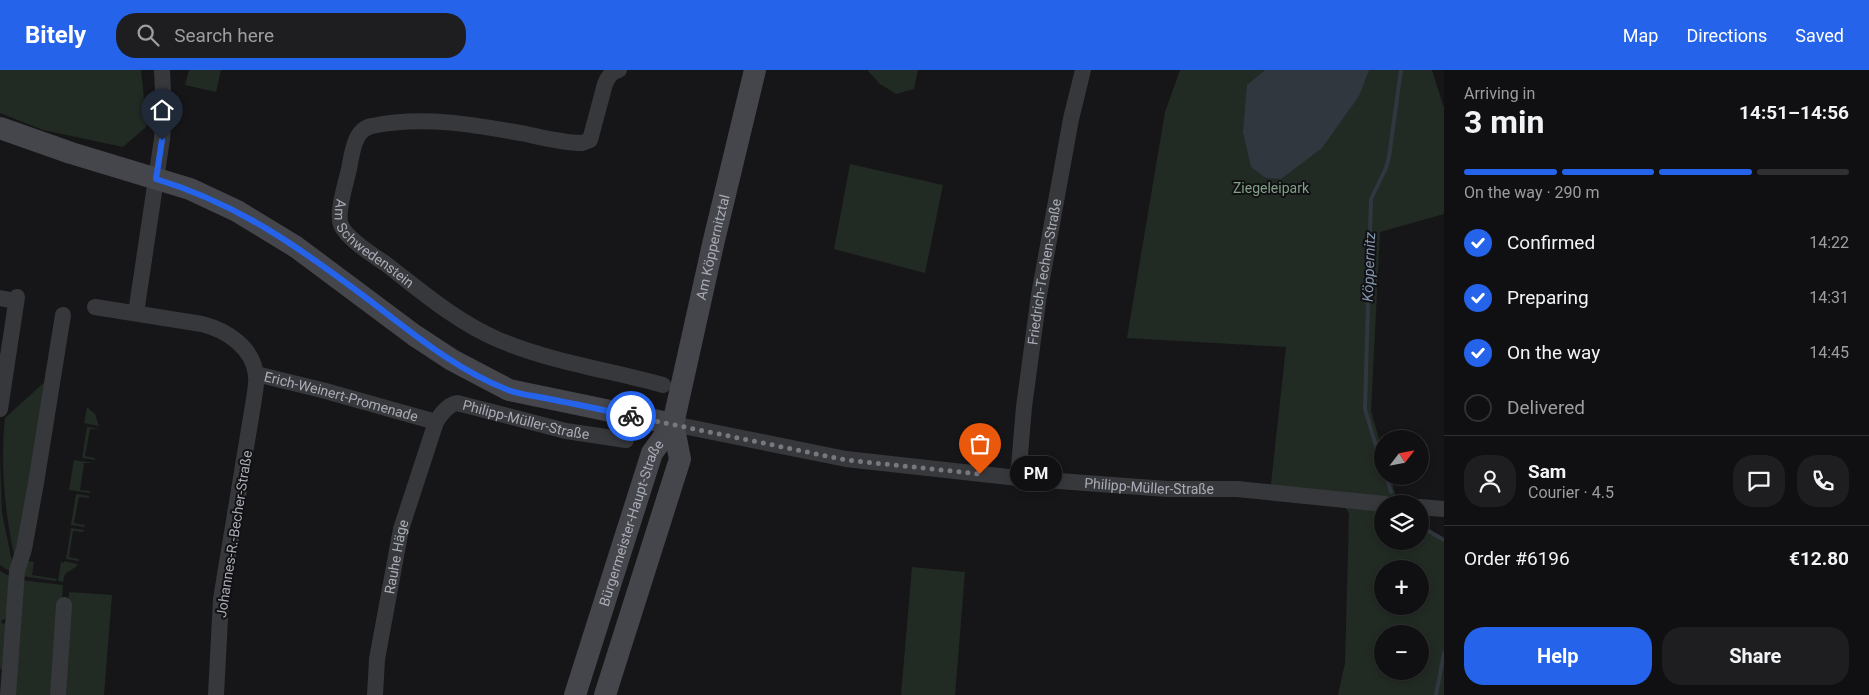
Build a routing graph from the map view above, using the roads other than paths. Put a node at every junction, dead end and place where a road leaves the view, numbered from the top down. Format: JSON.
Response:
{"nodes":[{"id":1,"x":162,"y":70,"type":"edge"},
{"id":2,"x":619,"y":70,"type":"edge"},
{"id":3,"x":755,"y":70,"type":"edge"},
{"id":4,"x":1083,"y":70,"type":"edge"},
{"id":5,"x":0,"y":128,"type":"edge"},
{"id":6,"x":156,"y":179,"type":"junction"},
{"id":7,"x":11,"y":299,"type":"edge"},
{"id":8,"x":95,"y":307,"type":"dead end"},
{"id":9,"x":136,"y":313,"type":"junction"},
{"id":10,"x":62,"y":315,"type":"dead end"},
{"id":11,"x":256,"y":374,"type":"junction"},
{"id":12,"x":658,"y":384,"type":"dead end"},
{"id":13,"x":0,"y":409,"type":"edge"},
{"id":14,"x":436,"y":422,"type":"junction"},
{"id":15,"x":673,"y":424,"type":"junction"},
{"id":16,"x":626,"y":440,"type":"dead end"},
{"id":17,"x":1018,"y":478,"type":"junction"},
{"id":18,"x":1374,"y":503,"type":"edge"},
{"id":19,"x":1429,"y":508,"type":"edge"},
{"id":20,"x":1444,"y":509,"type":"edge"},
{"id":21,"x":64,"y":605,"type":"dead end"},
{"id":22,"x":8,"y":695,"type":"edge"},
{"id":23,"x":58,"y":695,"type":"edge"},
{"id":24,"x":216,"y":695,"type":"edge"},
{"id":25,"x":375,"y":695,"type":"edge"},
{"id":26,"x":575,"y":695,"type":"edge"},
{"id":27,"x":604,"y":695,"type":"edge"}],
"edges":[{"from":1,"to":6,"type":"street"},
{"from":2,"to":12,"type":"street","name":"Am Schwedenstein"},
{"from":3,"to":15,"type":"street","name":"Am Köppernitztal"},
{"from":4,"to":17,"type":"street","name":"Friedrich-Techen-Straße"},
{"from":5,"to":6,"type":"street","name":"Philipp-Müller-Straße"},
{"from":6,"to":9,"type":"street"},
{"from":6,"to":15,"type":"street","name":"Philipp-Müller-Straße"},
{"from":7,"to":13,"type":"street"},
{"from":8,"to":9,"type":"street","name":"Erich-Weinert-Promenade"},
{"from":9,"to":11,"type":"street","name":"Erich-Weinert-Promenade"},
{"from":10,"to":22,"type":"street"},
{"from":11,"to":14,"type":"street","name":"Erich-Weinert-Promenade"},
{"from":11,"to":24,"type":"street","name":"Johannes-R.-Becher-Straße"},
{"from":14,"to":16,"type":"street","name":"Philipp-Müller-Straße"},
{"from":14,"to":25,"type":"street","name":"Rauhe Häge"},
{"from":15,"to":17,"type":"street","name":"Philipp-Müller-Straße"},
{"from":15,"to":26,"type":"street","name":"Bürgermeister-Haupt-Straße"},
{"from":15,"to":27,"type":"street","name":"Bürgermeister-Haupt-Straße"},
{"from":17,"to":18,"type":"street","name":"Philipp-Müller-Straße"},
{"from":19,"to":20,"type":"street"},
{"from":21,"to":23,"type":"street"}]}
